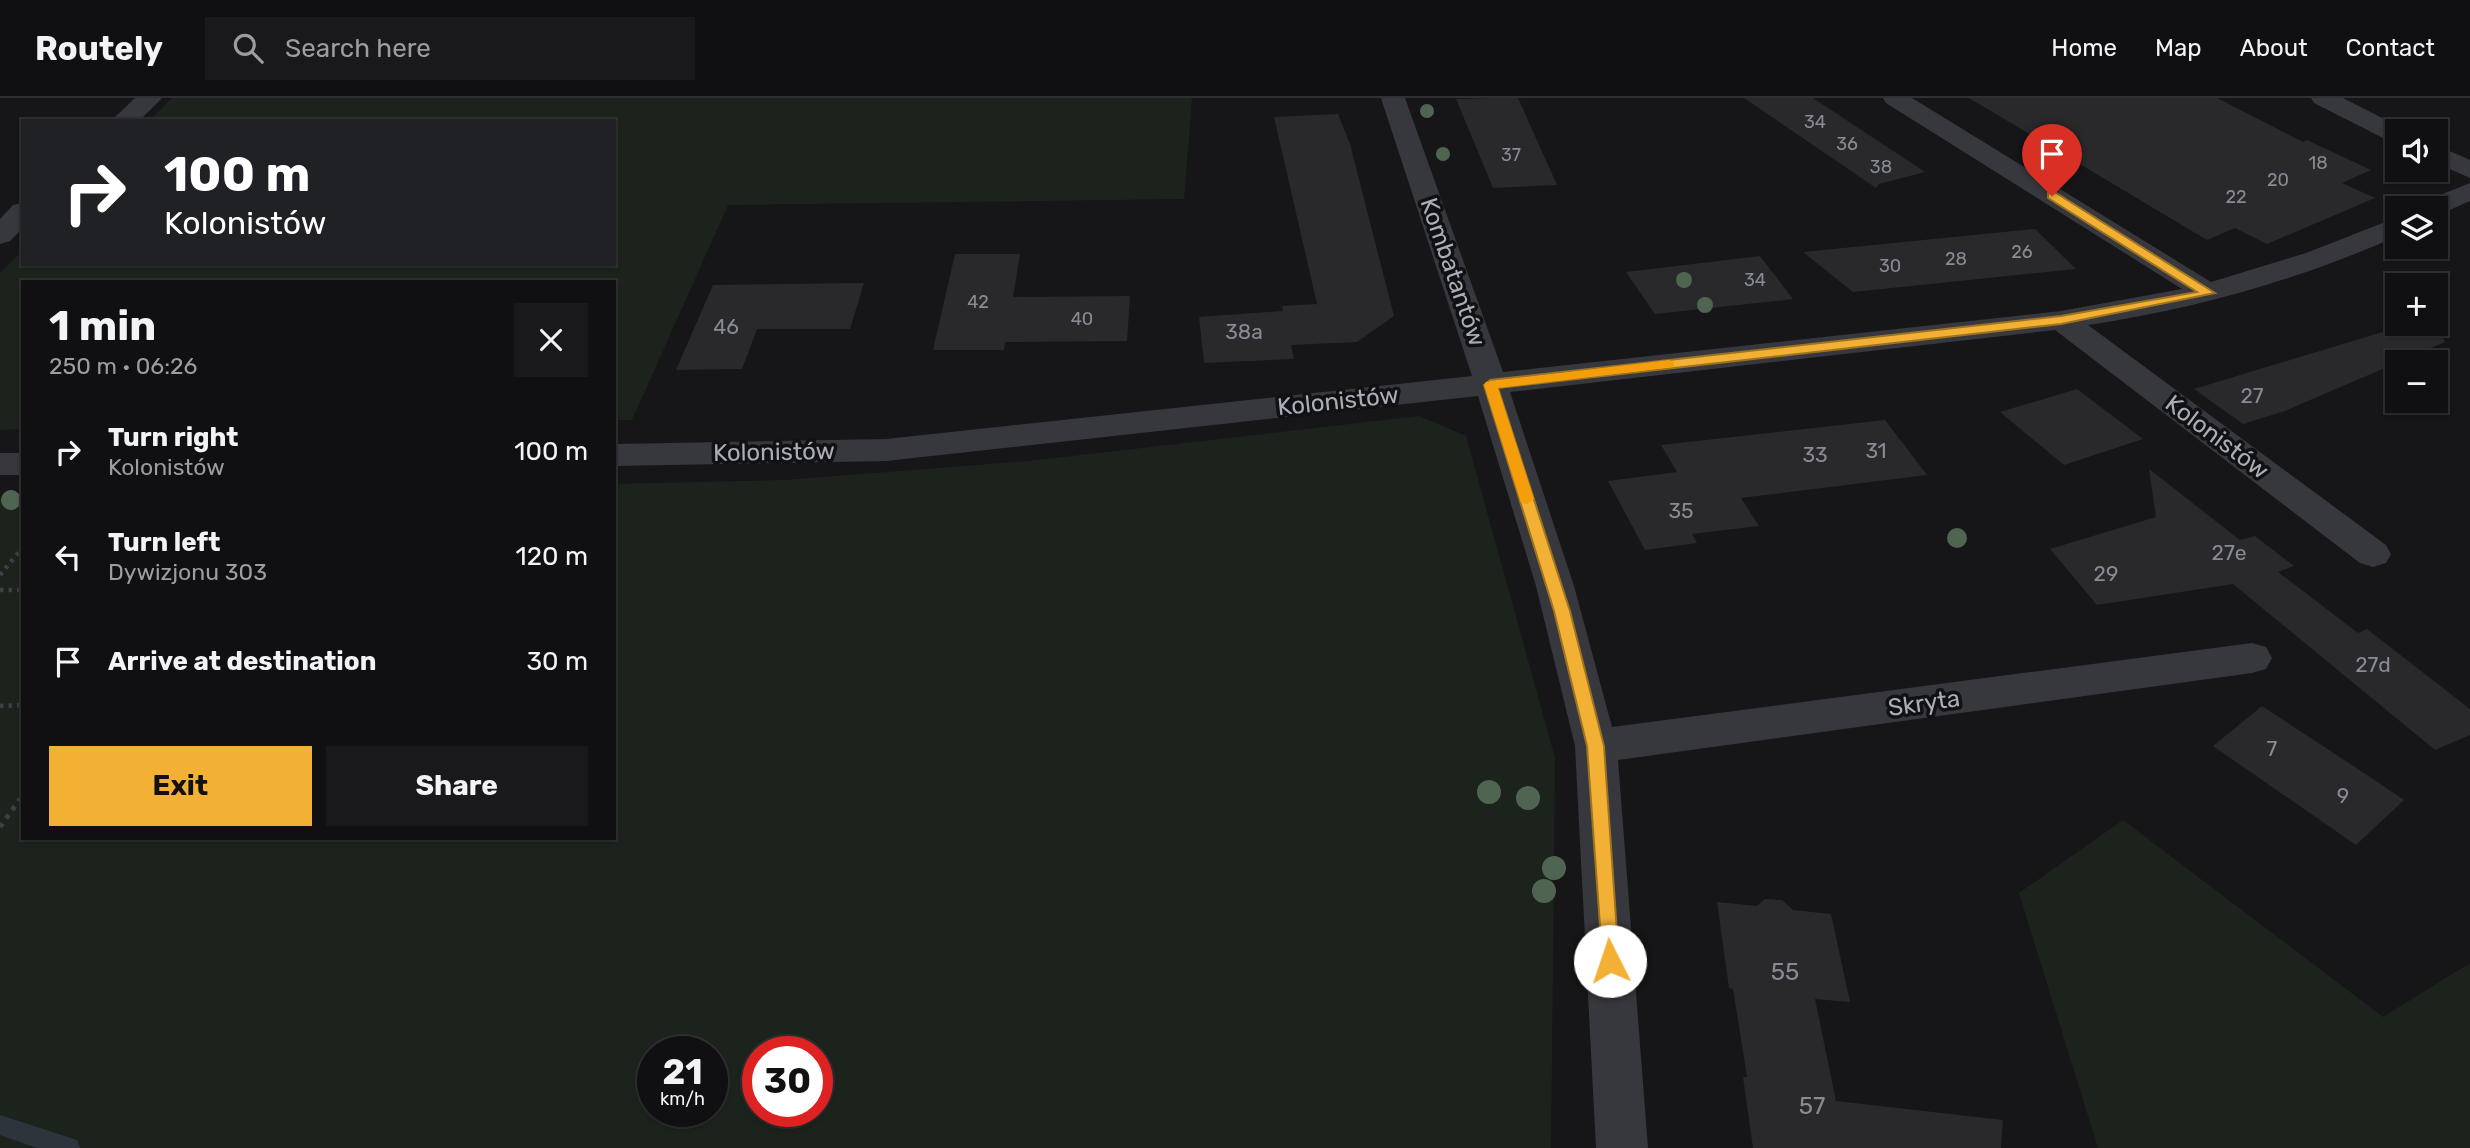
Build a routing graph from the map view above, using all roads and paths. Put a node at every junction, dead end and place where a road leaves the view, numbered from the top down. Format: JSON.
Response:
{"nodes":[{"id":1,"x":150,"y":98,"type":"edge"},
{"id":2,"x":1392,"y":98,"type":"edge"},
{"id":3,"x":1895,"y":98,"type":"edge"},
{"id":4,"x":2323,"y":98,"type":"edge"},
{"id":5,"x":126,"y":119,"type":"edge"},
{"id":6,"x":2385,"y":129,"type":"edge"},
{"id":7,"x":2448,"y":159,"type":"edge"},
{"id":8,"x":2470,"y":170,"type":"edge"},
{"id":9,"x":2470,"y":191,"type":"edge"},
{"id":10,"x":2448,"y":201,"type":"edge"},
{"id":11,"x":21,"y":213,"type":"edge"},
{"id":12,"x":2385,"y":231,"type":"edge"},
{"id":13,"x":0,"y":235,"type":"edge"},
{"id":14,"x":2208,"y":293,"type":"junction"},
{"id":15,"x":2061,"y":320,"type":"junction"},
{"id":16,"x":1490,"y":385,"type":"junction"},
{"id":17,"x":616,"y":455,"type":"edge"},
{"id":18,"x":0,"y":464,"type":"edge"},
{"id":19,"x":21,"y":464,"type":"edge"},
{"id":20,"x":21,"y":549,"type":"edge"},
{"id":21,"x":2372,"y":554,"type":"dead end"},
{"id":22,"x":0,"y":575,"type":"edge"},
{"id":23,"x":21,"y":590,"type":"edge"},
{"id":24,"x":1,"y":591,"type":"edge"},
{"id":25,"x":2252,"y":658,"type":"dead end"},
{"id":26,"x":21,"y":705,"type":"edge"},
{"id":27,"x":0,"y":706,"type":"edge"},
{"id":28,"x":1596,"y":746,"type":"junction"},
{"id":29,"x":21,"y":797,"type":"edge"},
{"id":30,"x":0,"y":827,"type":"edge"},
{"id":31,"x":1622,"y":1148,"type":"edge"}],
"edges":[{"from":1,"to":5,"type":"street"},
{"from":2,"to":16,"type":"street","name":"Kombatantów"},
{"from":3,"to":14,"type":"street"},
{"from":4,"to":6,"type":"street"},
{"from":7,"to":8,"type":"street"},
{"from":9,"to":10,"type":"street"},
{"from":11,"to":13,"type":"street"},
{"from":12,"to":14,"type":"street","name":"Kolonistów"},
{"from":14,"to":15,"type":"street","name":"Kolonistów"},
{"from":15,"to":16,"type":"street","name":"Kolonistów"},
{"from":15,"to":21,"type":"street","name":"Kolonistów"},
{"from":16,"to":17,"type":"street","name":"Kolonistów"},
{"from":16,"to":28,"type":"street","name":"Kombatantów"},
{"from":18,"to":19,"type":"street"},
{"from":20,"to":22,"type":"path"},
{"from":23,"to":24,"type":"path"},
{"from":25,"to":28,"type":"street","name":"Skryta"},
{"from":26,"to":27,"type":"path"},
{"from":28,"to":31,"type":"street","name":"Kombatantów"},
{"from":29,"to":30,"type":"path"}]}
